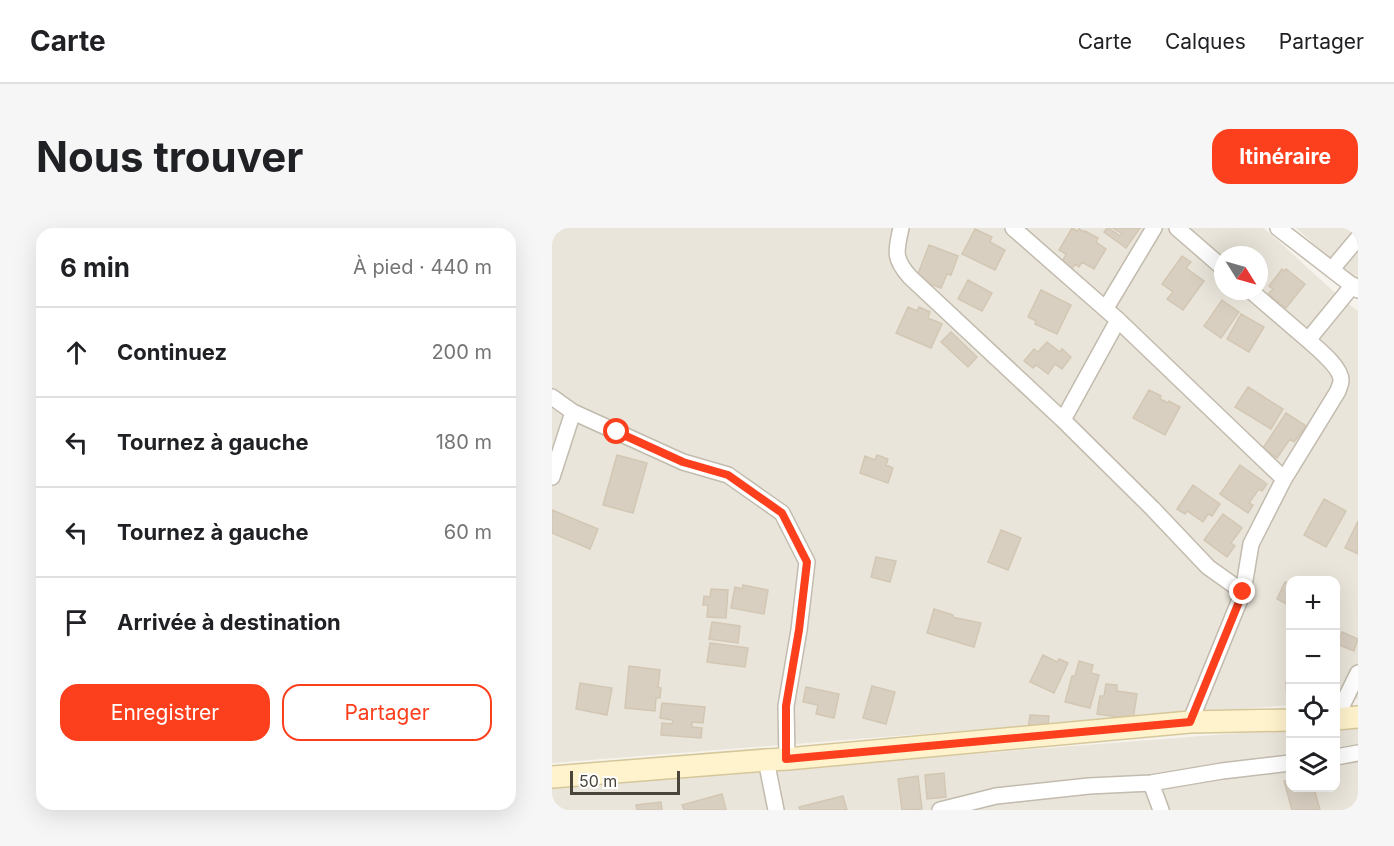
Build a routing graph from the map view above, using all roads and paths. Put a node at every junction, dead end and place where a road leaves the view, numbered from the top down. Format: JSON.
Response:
{"nodes":[{"id":1,"x":901,"y":228,"type":"edge"},
{"id":2,"x":1013,"y":228,"type":"edge"},
{"id":3,"x":1154,"y":228,"type":"edge"},
{"id":4,"x":1177,"y":228,"type":"edge"},
{"id":5,"x":1278,"y":228,"type":"edge"},
{"id":6,"x":1358,"y":238,"type":"edge"},
{"id":7,"x":1214,"y":259,"type":"edge"},
{"id":8,"x":1332,"y":269,"type":"junction"},
{"id":9,"x":1355,"y":287,"type":"edge"},
{"id":10,"x":1261,"y":300,"type":"edge"},
{"id":11,"x":1106,"y":308,"type":"junction"},
{"id":12,"x":1118,"y":320,"type":"junction"},
{"id":13,"x":1308,"y":340,"type":"junction"},
{"id":14,"x":552,"y":397,"type":"edge"},
{"id":15,"x":573,"y":412,"type":"junction"},
{"id":16,"x":1062,"y":420,"type":"junction"},
{"id":17,"x":552,"y":477,"type":"edge"},
{"id":18,"x":1284,"y":479,"type":"junction"},
{"id":19,"x":1243,"y":592,"type":"junction"},
{"id":20,"x":1358,"y":673,"type":"edge"},
{"id":21,"x":1340,"y":710,"type":"edge"},
{"id":22,"x":1358,"y":717,"type":"edge"},
{"id":23,"x":1340,"y":718,"type":"edge"},
{"id":24,"x":1286,"y":720,"type":"edge"},
{"id":25,"x":1190,"y":722,"type":"junction"},
{"id":26,"x":1358,"y":753,"type":"edge"},
{"id":27,"x":1340,"y":756,"type":"edge"},
{"id":28,"x":776,"y":759,"type":"junction"},
{"id":29,"x":1286,"y":763,"type":"edge"},
{"id":30,"x":552,"y":777,"type":"edge"},
{"id":31,"x":1151,"y":783,"type":"junction"},
{"id":32,"x":959,"y":808,"type":"edge"},
{"id":33,"x":776,"y":810,"type":"edge"},
{"id":34,"x":940,"y":810,"type":"edge"},
{"id":35,"x":1161,"y":810,"type":"edge"}],
"edges":[{"from":1,"to":16,"type":"street"},
{"from":2,"to":11,"type":"street"},
{"from":3,"to":11,"type":"street"},
{"from":4,"to":7,"type":"street"},
{"from":5,"to":8,"type":"street"},
{"from":6,"to":8,"type":"street"},
{"from":8,"to":9,"type":"street"},
{"from":9,"to":13,"type":"street"},
{"from":10,"to":13,"type":"street"},
{"from":11,"to":12,"type":"street"},
{"from":12,"to":16,"type":"street"},
{"from":12,"to":18,"type":"street"},
{"from":13,"to":18,"type":"street"},
{"from":14,"to":15,"type":"street"},
{"from":15,"to":17,"type":"street"},
{"from":15,"to":28,"type":"street"},
{"from":16,"to":19,"type":"street"},
{"from":18,"to":19,"type":"street"},
{"from":19,"to":25,"type":"street"},
{"from":20,"to":21,"type":"street"},
{"from":22,"to":23,"type":"main road"},
{"from":24,"to":25,"type":"main road"},
{"from":25,"to":28,"type":"main road"},
{"from":26,"to":27,"type":"street"},
{"from":28,"to":30,"type":"main road"},
{"from":28,"to":33,"type":"street"},
{"from":29,"to":31,"type":"street"},
{"from":31,"to":32,"type":"street"},
{"from":31,"to":35,"type":"street"},
{"from":32,"to":34,"type":"street"}]}
